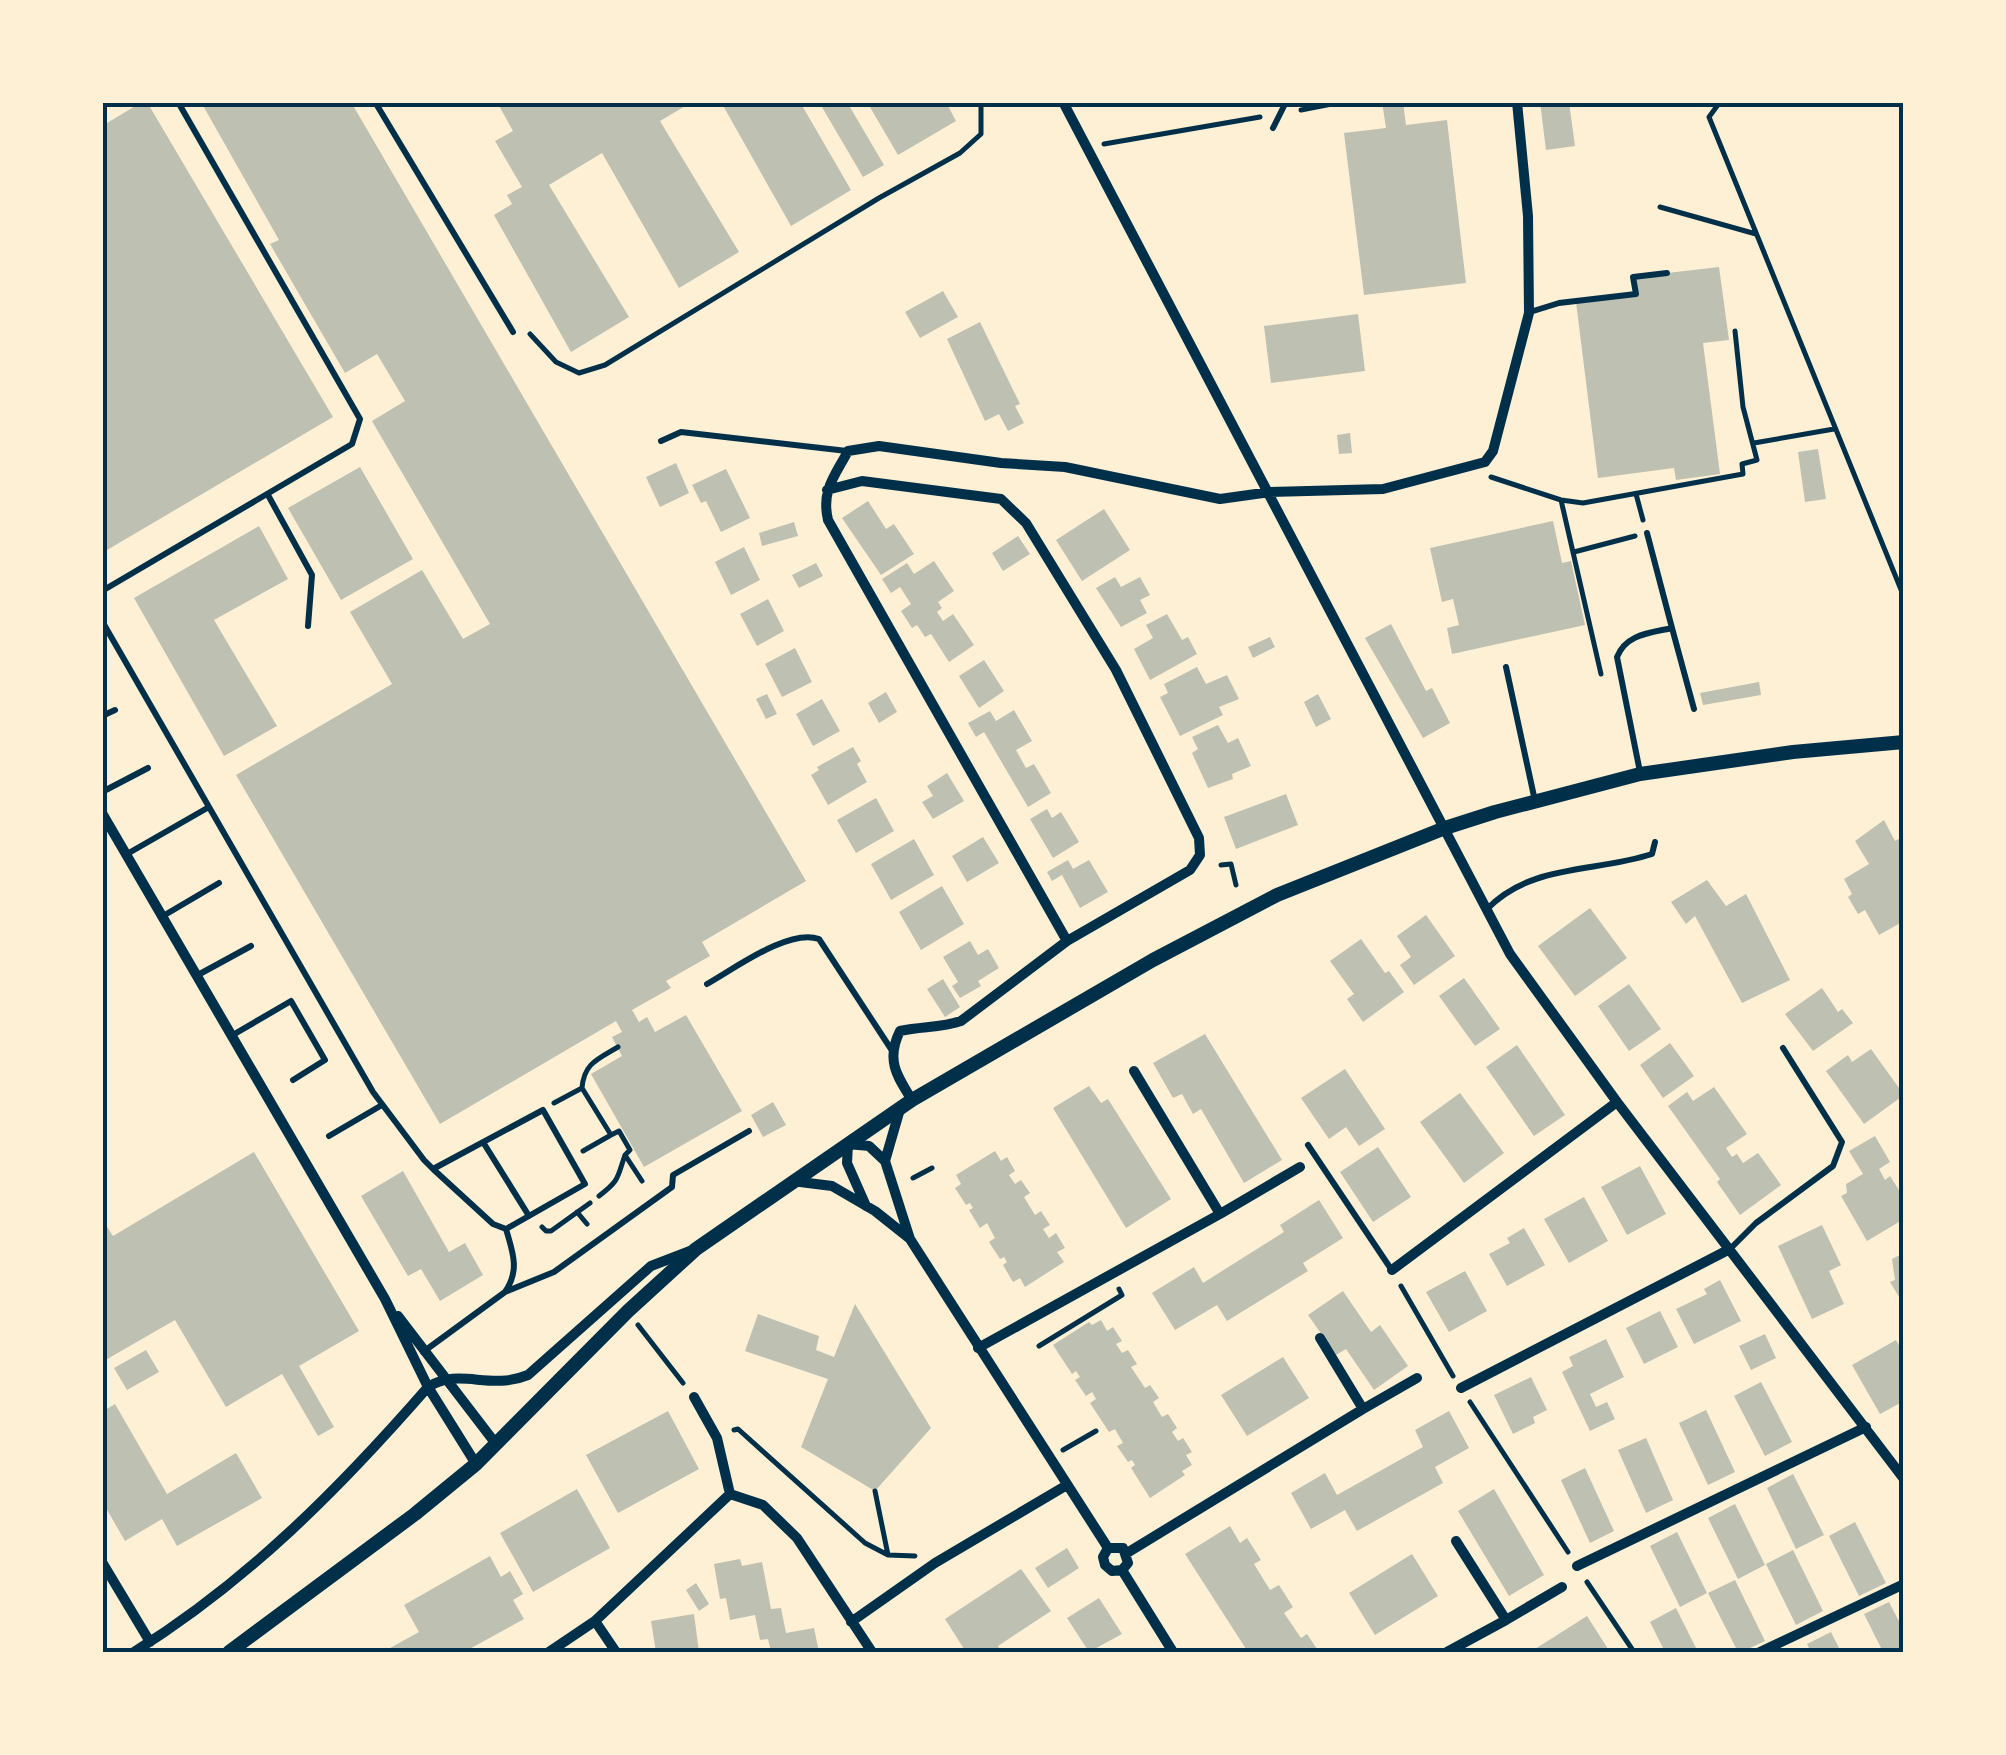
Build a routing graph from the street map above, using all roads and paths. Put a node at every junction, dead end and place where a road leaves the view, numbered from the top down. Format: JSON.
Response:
{"nodes":[{"id":1,"x":178,"y":102,"type":"edge"},
{"id":2,"x":375,"y":102,"type":"edge"},
{"id":3,"x":981,"y":102,"type":"edge"},
{"id":4,"x":1062,"y":102,"type":"edge"},
{"id":5,"x":1286,"y":102,"type":"edge"},
{"id":6,"x":1342,"y":102,"type":"edge"},
{"id":7,"x":1516,"y":102,"type":"edge"},
{"id":8,"x":1720,"y":102,"type":"edge"},
{"id":9,"x":1279,"y":113,"type":"junction"},
{"id":10,"x":1273,"y":128,"type":"dead end"},
{"id":11,"x":1088,"y":147,"type":"junction"},
{"id":12,"x":1660,"y":206,"type":"dead end"},
{"id":13,"x":1756,"y":234,"type":"junction"},
{"id":14,"x":1667,"y":273,"type":"dead end"},
{"id":15,"x":1529,"y":312,"type":"junction"},
{"id":16,"x":1735,"y":331,"type":"dead end"},
{"id":17,"x":513,"y":332,"type":"joint"},
{"id":18,"x":1834,"y":429,"type":"junction"},
{"id":19,"x":661,"y":441,"type":"dead end"},
{"id":20,"x":1754,"y":442,"type":"junction"},
{"id":21,"x":848,"y":451,"type":"junction"},
{"id":22,"x":1469,"y":469,"type":"junction"},
{"id":23,"x":827,"y":490,"type":"junction"},
{"id":24,"x":1270,"y":492,"type":"junction"},
{"id":25,"x":1636,"y":494,"type":"junction"},
{"id":26,"x":268,"y":495,"type":"junction"},
{"id":27,"x":1561,"y":500,"type":"junction"},
{"id":28,"x":1647,"y":533,"type":"junction"},
{"id":29,"x":1574,"y":552,"type":"junction"},
{"id":30,"x":102,"y":592,"type":"edge"},
{"id":31,"x":1904,"y":596,"type":"edge"},
{"id":32,"x":102,"y":621,"type":"edge"},
{"id":33,"x":308,"y":626,"type":"dead end"},
{"id":34,"x":1672,"y":628,"type":"junction"},
{"id":35,"x":1506,"y":668,"type":"dead end"},
{"id":36,"x":1602,"y":680,"type":"dead end"},
{"id":37,"x":1694,"y":709,"type":"dead end"},
{"id":38,"x":115,"y":710,"type":"dead end"},
{"id":39,"x":102,"y":716,"type":"edge"},
{"id":40,"x":1904,"y":742,"type":"edge"},
{"id":41,"x":148,"y":768,"type":"dead end"},
{"id":42,"x":1640,"y":774,"type":"junction"},
{"id":43,"x":102,"y":792,"type":"edge"},
{"id":44,"x":1536,"y":802,"type":"junction"},
{"id":45,"x":210,"y":807,"type":"junction"},
{"id":46,"x":102,"y":813,"type":"edge"},
{"id":47,"x":1445,"y":828,"type":"junction"},
{"id":48,"x":1655,"y":842,"type":"dead end"},
{"id":49,"x":126,"y":854,"type":"junction"},
{"id":50,"x":1221,"y":866,"type":"dead end"},
{"id":51,"x":219,"y":883,"type":"dead end"},
{"id":52,"x":1236,"y":885,"type":"dead end"},
{"id":53,"x":1486,"y":910,"type":"junction"},
{"id":54,"x":162,"y":916,"type":"junction"},
{"id":55,"x":1067,"y":941,"type":"junction"},
{"id":56,"x":252,"y":946,"type":"dead end"},
{"id":57,"x":195,"y":976,"type":"junction"},
{"id":58,"x":706,"y":984,"type":"dead end"},
{"id":59,"x":230,"y":1036,"type":"junction"},
{"id":60,"x":618,"y":1047,"type":"dead end"},
{"id":61,"x":1783,"y":1048,"type":"dead end"},
{"id":62,"x":891,"y":1049,"type":"junction"},
{"id":63,"x":1134,"y":1071,"type":"dead end"},
{"id":64,"x":292,"y":1080,"type":"dead end"},
{"id":65,"x":582,"y":1088,"type":"junction"},
{"id":66,"x":1616,"y":1102,"type":"junction"},
{"id":67,"x":906,"y":1104,"type":"junction"},
{"id":68,"x":382,"y":1105,"type":"junction"},
{"id":69,"x":543,"y":1110,"type":"junction"},
{"id":70,"x":749,"y":1131,"type":"dead end"},
{"id":71,"x":611,"y":1135,"type":"junction"},
{"id":72,"x":328,"y":1136,"type":"dead end"},
{"id":73,"x":483,"y":1142,"type":"junction"},
{"id":74,"x":848,"y":1144,"type":"junction"},
{"id":75,"x":1308,"y":1145,"type":"dead end"},
{"id":76,"x":570,"y":1159,"type":"junction"},
{"id":77,"x":885,"y":1161,"type":"junction"},
{"id":78,"x":1300,"y":1166,"type":"dead end"},
{"id":79,"x":932,"y":1168,"type":"dead end"},
{"id":80,"x":434,"y":1169,"type":"junction"},
{"id":81,"x":912,"y":1178,"type":"dead end"},
{"id":82,"x":642,"y":1181,"type":"dead end"},
{"id":83,"x":792,"y":1181,"type":"junction"},
{"id":84,"x":866,"y":1206,"type":"junction"},
{"id":85,"x":577,"y":1212,"type":"dead end"},
{"id":86,"x":1220,"y":1214,"type":"junction"},
{"id":87,"x":529,"y":1216,"type":"junction"},
{"id":88,"x":587,"y":1224,"type":"dead end"},
{"id":89,"x":506,"y":1229,"type":"junction"},
{"id":90,"x":910,"y":1239,"type":"junction"},
{"id":91,"x":696,"y":1248,"type":"junction"},
{"id":92,"x":1728,"y":1250,"type":"junction"},
{"id":93,"x":1392,"y":1270,"type":"junction"},
{"id":94,"x":1110,"y":1274,"type":"junction"},
{"id":95,"x":505,"y":1292,"type":"junction"},
{"id":96,"x":384,"y":1300,"type":"junction"},
{"id":97,"x":628,"y":1311,"type":"junction"},
{"id":98,"x":1320,"y":1338,"type":"dead end"},
{"id":99,"x":1040,"y":1346,"type":"dead end"},
{"id":100,"x":978,"y":1348,"type":"junction"},
{"id":101,"x":426,"y":1350,"type":"junction"},
{"id":102,"x":413,"y":1358,"type":"junction"},
{"id":103,"x":446,"y":1377,"type":"junction"},
{"id":104,"x":1417,"y":1378,"type":"dead end"},
{"id":105,"x":428,"y":1387,"type":"junction"},
{"id":106,"x":1460,"y":1388,"type":"junction"},
{"id":107,"x":694,"y":1398,"type":"joint"},
{"id":108,"x":1364,"y":1409,"type":"junction"},
{"id":109,"x":1866,"y":1426,"type":"junction"},
{"id":110,"x":718,"y":1438,"type":"junction"},
{"id":111,"x":496,"y":1444,"type":"junction"},
{"id":112,"x":476,"y":1464,"type":"junction"},
{"id":113,"x":1904,"y":1479,"type":"edge"},
{"id":114,"x":1066,"y":1485,"type":"junction"},
{"id":115,"x":875,"y":1491,"type":"dead end"},
{"id":116,"x":730,"y":1494,"type":"junction"},
{"id":117,"x":1456,"y":1541,"type":"dead end"},
{"id":118,"x":1108,"y":1548,"type":"junction"},
{"id":119,"x":1127,"y":1553,"type":"junction"},
{"id":120,"x":888,"y":1555,"type":"junction"},
{"id":121,"x":102,"y":1562,"type":"edge"},
{"id":122,"x":935,"y":1563,"type":"junction"},
{"id":123,"x":1577,"y":1566,"type":"junction"},
{"id":124,"x":1122,"y":1570,"type":"junction"},
{"id":125,"x":115,"y":1582,"type":"junction"},
{"id":126,"x":1904,"y":1584,"type":"edge"},
{"id":127,"x":1562,"y":1586,"type":"dead end"},
{"id":128,"x":102,"y":1592,"type":"edge"},
{"id":129,"x":1506,"y":1620,"type":"junction"},
{"id":130,"x":595,"y":1621,"type":"junction"},
{"id":131,"x":851,"y":1622,"type":"junction"},
{"id":132,"x":150,"y":1642,"type":"junction"},
{"id":133,"x":134,"y":1652,"type":"edge"},
{"id":134,"x":229,"y":1652,"type":"edge"},
{"id":135,"x":548,"y":1652,"type":"edge"},
{"id":136,"x":616,"y":1652,"type":"edge"},
{"id":137,"x":872,"y":1652,"type":"edge"},
{"id":138,"x":1174,"y":1652,"type":"edge"},
{"id":139,"x":1447,"y":1652,"type":"edge"},
{"id":140,"x":1634,"y":1652,"type":"edge"},
{"id":141,"x":1760,"y":1652,"type":"edge"}],
"edges":[{"from":1,"to":26,"type":"lane"},
{"from":2,"to":17,"type":"lane"},
{"from":3,"to":17,"type":"path"},
{"from":4,"to":11,"type":"street"},
{"from":5,"to":9,"type":"lane"},
{"from":6,"to":9,"type":"path"},
{"from":7,"to":15,"type":"street"},
{"from":8,"to":13,"type":"path"},
{"from":9,"to":10,"type":"lane"},
{"from":9,"to":11,"type":"path"},
{"from":11,"to":24,"type":"street"},
{"from":12,"to":13,"type":"path"},
{"from":13,"to":18,"type":"path"},
{"from":14,"to":15,"type":"lane"},
{"from":15,"to":22,"type":"street"},
{"from":16,"to":20,"type":"path"},
{"from":18,"to":20,"type":"path"},
{"from":18,"to":31,"type":"path"},
{"from":19,"to":21,"type":"lane"},
{"from":20,"to":25,"type":"path"},
{"from":21,"to":23,"type":"street"},
{"from":21,"to":24,"type":"street"},
{"from":22,"to":24,"type":"street"},
{"from":22,"to":27,"type":"path"},
{"from":23,"to":55,"type":"street"},
{"from":23,"to":55,"type":"street"},
{"from":24,"to":47,"type":"street"},
{"from":25,"to":27,"type":"path"},
{"from":25,"to":28,"type":"path"},
{"from":26,"to":30,"type":"lane"},
{"from":26,"to":33,"type":"lane"},
{"from":27,"to":29,"type":"path"},
{"from":28,"to":29,"type":"path"},
{"from":28,"to":34,"type":"lane"},
{"from":29,"to":36,"type":"path"},
{"from":32,"to":45,"type":"lane"},
{"from":34,"to":37,"type":"lane"},
{"from":34,"to":42,"type":"lane"},
{"from":35,"to":44,"type":"lane"},
{"from":38,"to":39,"type":"lane"},
{"from":40,"to":42,"type":"street"},
{"from":41,"to":43,"type":"lane"},
{"from":42,"to":44,"type":"street"},
{"from":44,"to":47,"type":"street"},
{"from":45,"to":49,"type":"lane"},
{"from":45,"to":68,"type":"lane"},
{"from":46,"to":49,"type":"street"},
{"from":47,"to":53,"type":"street"},
{"from":47,"to":67,"type":"street"},
{"from":48,"to":53,"type":"lane"},
{"from":49,"to":54,"type":"street"},
{"from":50,"to":52,"type":"path"},
{"from":51,"to":54,"type":"lane"},
{"from":53,"to":66,"type":"street"},
{"from":54,"to":57,"type":"street"},
{"from":55,"to":62,"type":"street"},
{"from":56,"to":57,"type":"lane"},
{"from":57,"to":59,"type":"street"},
{"from":58,"to":62,"type":"lane"},
{"from":59,"to":64,"type":"lane"},
{"from":59,"to":96,"type":"street"},
{"from":60,"to":65,"type":"path"},
{"from":61,"to":92,"type":"lane"},
{"from":62,"to":67,"type":"street"},
{"from":63,"to":86,"type":"street"},
{"from":65,"to":69,"type":"path"},
{"from":65,"to":71,"type":"path"},
{"from":66,"to":92,"type":"street"},
{"from":66,"to":93,"type":"street"},
{"from":67,"to":74,"type":"street"},
{"from":67,"to":77,"type":"street"},
{"from":68,"to":72,"type":"lane"},
{"from":68,"to":80,"type":"lane"},
{"from":69,"to":73,"type":"lane"},
{"from":69,"to":76,"type":"lane"},
{"from":70,"to":95,"type":"lane"},
{"from":71,"to":76,"type":"path"},
{"from":71,"to":82,"type":"path"},
{"from":73,"to":80,"type":"lane"},
{"from":73,"to":87,"type":"lane"},
{"from":74,"to":77,"type":"street"},
{"from":74,"to":83,"type":"street"},
{"from":74,"to":84,"type":"street"},
{"from":75,"to":93,"type":"lane"},
{"from":76,"to":87,"type":"lane"},
{"from":77,"to":90,"type":"street"},
{"from":78,"to":86,"type":"street"},
{"from":79,"to":81,"type":"path"},
{"from":80,"to":89,"type":"lane"},
{"from":83,"to":84,"type":"street"},
{"from":83,"to":91,"type":"street"},
{"from":84,"to":90,"type":"street"},
{"from":85,"to":88,"type":"path"},
{"from":86,"to":94,"type":"street"},
{"from":87,"to":89,"type":"lane"},
{"from":89,"to":95,"type":"lane"},
{"from":90,"to":100,"type":"street"},
{"from":91,"to":97,"type":"street"},
{"from":91,"to":103,"type":"street"},
{"from":92,"to":106,"type":"street"},
{"from":92,"to":109,"type":"street"},
{"from":93,"to":106,"type":"path"},
{"from":94,"to":99,"type":"path"},
{"from":94,"to":100,"type":"street"},
{"from":95,"to":101,"type":"lane"},
{"from":96,"to":101,"type":"street"},
{"from":96,"to":102,"type":"street"},
{"from":97,"to":107,"type":"path"},
{"from":97,"to":111,"type":"street"},
{"from":98,"to":108,"type":"street"},
{"from":100,"to":114,"type":"street"},
{"from":101,"to":102,"type":"lane"},
{"from":101,"to":103,"type":"street"},
{"from":102,"to":105,"type":"street"},
{"from":103,"to":105,"type":"street"},
{"from":103,"to":111,"type":"street"},
{"from":104,"to":108,"type":"street"},
{"from":105,"to":112,"type":"street"},
{"from":105,"to":132,"type":"street"},
{"from":106,"to":123,"type":"path"},
{"from":107,"to":110,"type":"street"},
{"from":108,"to":119,"type":"street"},
{"from":109,"to":113,"type":"street"},
{"from":109,"to":123,"type":"street"},
{"from":110,"to":116,"type":"street"},
{"from":110,"to":120,"type":"path"},
{"from":111,"to":112,"type":"street"},
{"from":112,"to":134,"type":"street"},
{"from":114,"to":118,"type":"street"},
{"from":114,"to":122,"type":"street"},
{"from":115,"to":120,"type":"path"},
{"from":116,"to":130,"type":"street"},
{"from":116,"to":131,"type":"street"},
{"from":117,"to":129,"type":"street"},
{"from":118,"to":119,"type":"street"},
{"from":118,"to":124,"type":"street"},
{"from":119,"to":124,"type":"street"},
{"from":120,"to":122,"type":"path"},
{"from":121,"to":125,"type":"street"},
{"from":122,"to":131,"type":"street"},
{"from":123,"to":140,"type":"path"},
{"from":124,"to":138,"type":"street"},
{"from":125,"to":128,"type":"lane"},
{"from":125,"to":132,"type":"street"},
{"from":126,"to":141,"type":"street"},
{"from":127,"to":129,"type":"street"},
{"from":129,"to":139,"type":"street"},
{"from":130,"to":135,"type":"street"},
{"from":130,"to":136,"type":"street"},
{"from":131,"to":137,"type":"street"},
{"from":132,"to":133,"type":"street"}]}
